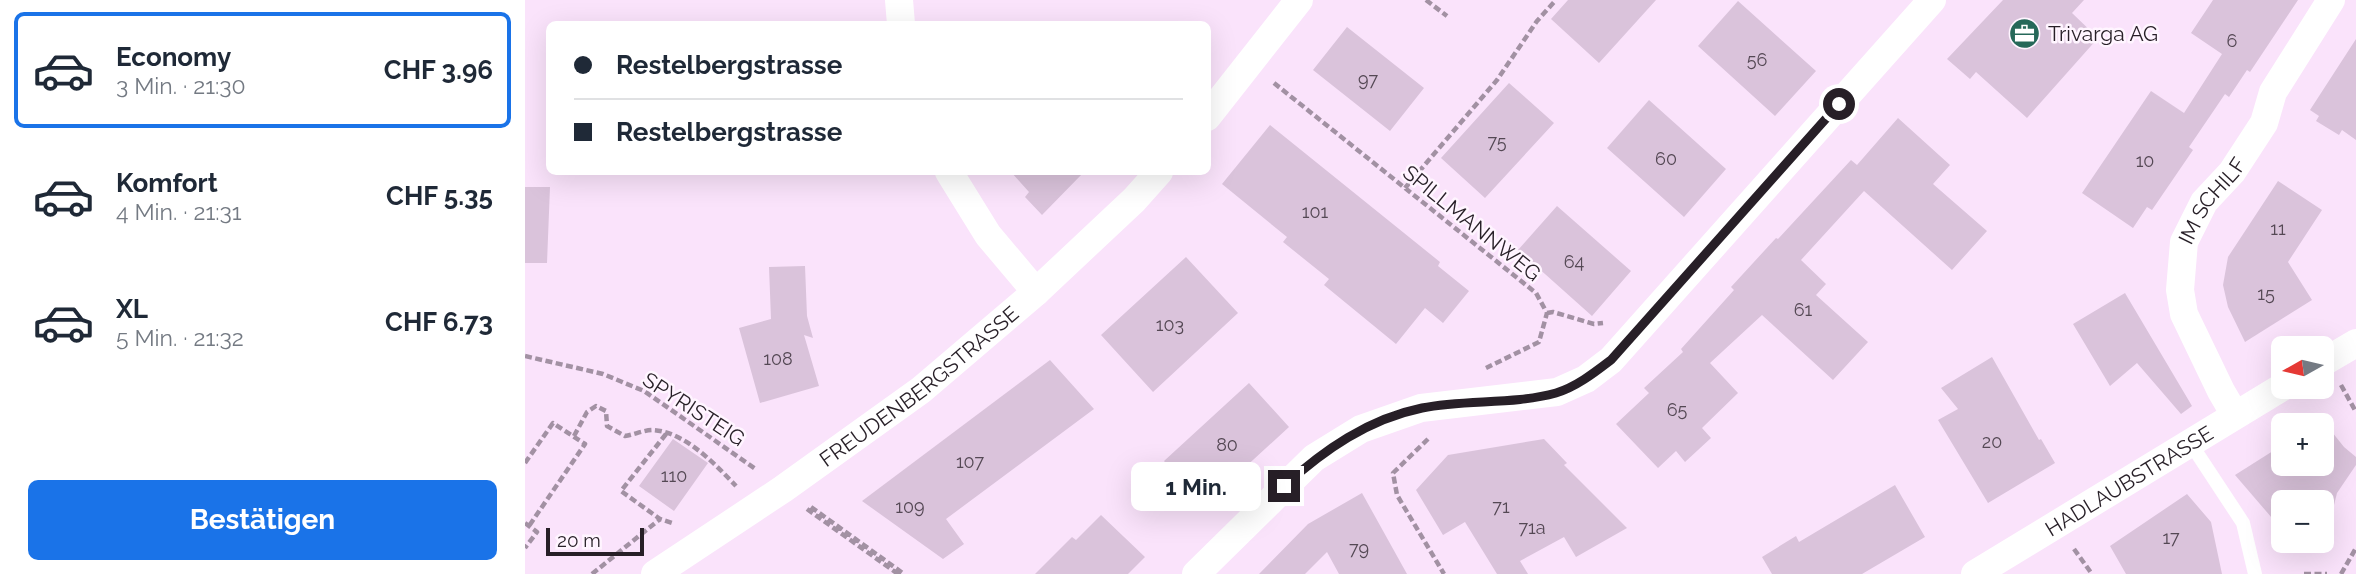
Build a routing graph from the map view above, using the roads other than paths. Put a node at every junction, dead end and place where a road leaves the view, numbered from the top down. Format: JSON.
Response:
{"nodes":[{"id":1,"x":899,"y":0,"type":"edge"},
{"id":2,"x":1299,"y":0,"type":"edge"},
{"id":3,"x":1932,"y":0,"type":"edge"},
{"id":4,"x":2331,"y":0,"type":"edge"},
{"id":5,"x":901,"y":21,"type":"edge"},
{"id":6,"x":1211,"y":112,"type":"edge"},
{"id":7,"x":951,"y":175,"type":"edge"},
{"id":8,"x":1156,"y":175,"type":"edge"},
{"id":9,"x":1036,"y":292,"type":"junction"},
{"id":10,"x":2356,"y":343,"type":"edge"},
{"id":11,"x":2335,"y":366,"type":"edge"},
{"id":12,"x":2271,"y":394,"type":"edge"},
{"id":13,"x":2235,"y":415,"type":"junction"},
{"id":14,"x":2191,"y":444,"type":"junction"},
{"id":15,"x":655,"y":574,"type":"edge"},
{"id":16,"x":1196,"y":574,"type":"edge"},
{"id":17,"x":1975,"y":574,"type":"edge"},
{"id":18,"x":2255,"y":574,"type":"edge"}],
"edges":[{"from":1,"to":5,"type":"street"},
{"from":2,"to":6,"type":"street"},
{"from":3,"to":16,"type":"street"},
{"from":4,"to":13,"type":"street","name":"IM SCHILF"},
{"from":7,"to":9,"type":"street"},
{"from":8,"to":9,"type":"street","name":"FREUDENBERGSTRASSE"},
{"from":9,"to":15,"type":"street","name":"FREUDENBERGSTRASSE"},
{"from":10,"to":11,"type":"street"},
{"from":12,"to":13,"type":"street","name":"HADLAUBSTRASSE"},
{"from":13,"to":14,"type":"street","name":"HADLAUBSTRASSE"},
{"from":14,"to":17,"type":"street","name":"HADLAUBSTRASSE"},
{"from":14,"to":18,"type":"lane"}]}
